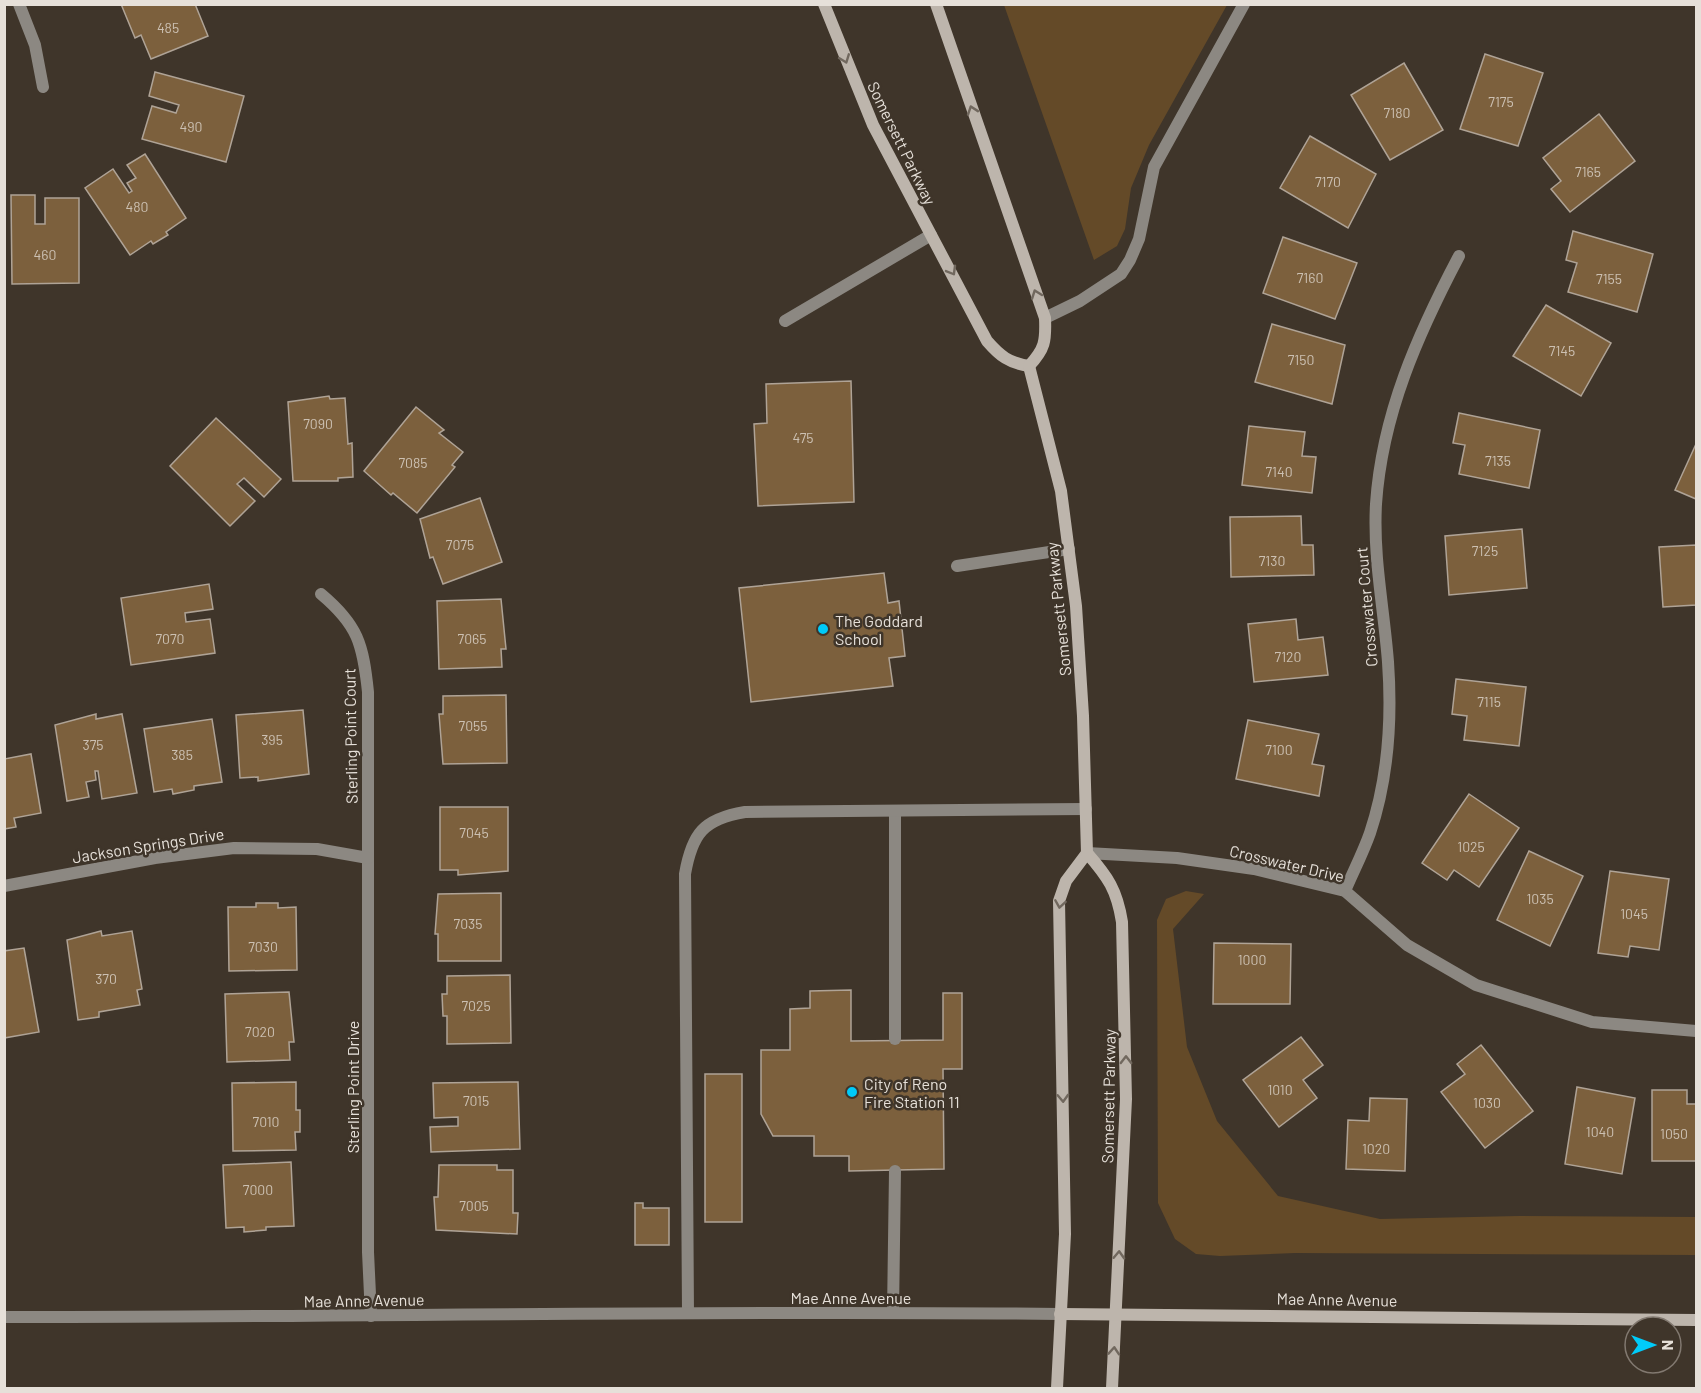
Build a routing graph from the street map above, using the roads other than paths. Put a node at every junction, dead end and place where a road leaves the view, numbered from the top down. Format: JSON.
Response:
{"nodes":[{"id":1,"x":19,"y":4,"type":"edge"},
{"id":2,"x":824,"y":4,"type":"edge"},
{"id":3,"x":936,"y":4,"type":"edge"},
{"id":4,"x":1244,"y":4,"type":"edge"},
{"id":5,"x":43,"y":87,"type":"dead end"},
{"id":6,"x":931,"y":235,"type":"junction"},
{"id":7,"x":1459,"y":256,"type":"dead end"},
{"id":8,"x":1045,"y":318,"type":"junction"},
{"id":9,"x":785,"y":321,"type":"dead end"},
{"id":10,"x":1029,"y":366,"type":"junction"},
{"id":11,"x":1069,"y":549,"type":"junction"},
{"id":12,"x":957,"y":567,"type":"dead end"},
{"id":13,"x":321,"y":594,"type":"dead end"},
{"id":14,"x":1086,"y":809,"type":"junction"},
{"id":15,"x":895,"y":812,"type":"junction"},
{"id":16,"x":1087,"y":853,"type":"junction"},
{"id":17,"x":368,"y":858,"type":"junction"},
{"id":18,"x":4,"y":886,"type":"edge"},
{"id":19,"x":1345,"y":891,"type":"junction"},
{"id":20,"x":1696,"y":1030,"type":"edge"},
{"id":21,"x":895,"y":1040,"type":"dead end"},
{"id":22,"x":895,"y":1172,"type":"dead end"},
{"id":23,"x":688,"y":1313,"type":"junction"},
{"id":24,"x":892,"y":1313,"type":"junction"},
{"id":25,"x":1117,"y":1313,"type":"junction"},
{"id":26,"x":1060,"y":1314,"type":"junction"},
{"id":27,"x":371,"y":1316,"type":"junction"},
{"id":28,"x":4,"y":1317,"type":"edge"},
{"id":29,"x":1696,"y":1320,"type":"edge"},
{"id":30,"x":1058,"y":1389,"type":"edge"},
{"id":31,"x":1112,"y":1389,"type":"edge"}],
"edges":[{"from":1,"to":5,"type":"street"},
{"from":2,"to":6,"type":"main road","name":"Somersett Parkway","one_way":true},
{"from":8,"to":3,"type":"main road","one_way":true},
{"from":4,"to":8,"type":"street"},
{"from":6,"to":9,"type":"street"},
{"from":6,"to":10,"type":"main road","name":"Somersett Parkway","one_way":true},
{"from":7,"to":19,"type":"street","name":"Crosswater Court"},
{"from":8,"to":10,"type":"main road"},
{"from":10,"to":11,"type":"main road","name":"Somersett Parkway"},
{"from":11,"to":12,"type":"street"},
{"from":11,"to":14,"type":"main road","name":"Somersett Parkway"},
{"from":13,"to":17,"type":"street","name":"Sterling Point Court"},
{"from":14,"to":15,"type":"street"},
{"from":14,"to":16,"type":"main road","name":"Somersett Parkway"},
{"from":15,"to":21,"type":"street"},
{"from":15,"to":23,"type":"street"},
{"from":16,"to":19,"type":"street","name":"Crosswater Drive"},
{"from":25,"to":16,"type":"main road","name":"Somersett Parkway","one_way":true},
{"from":16,"to":26,"type":"main road","one_way":true},
{"from":17,"to":18,"type":"street","name":"Jackson Springs Drive"},
{"from":17,"to":27,"type":"street","name":"Sterling Point Drive"},
{"from":19,"to":20,"type":"street","name":"Crosswater Drive"},
{"from":22,"to":24,"type":"street"},
{"from":23,"to":24,"type":"street","name":"Mae Anne Avenue"},
{"from":23,"to":27,"type":"street","name":"Mae Anne Avenue"},
{"from":24,"to":26,"type":"street","name":"Mae Anne Avenue"},
{"from":25,"to":26,"type":"main road","name":"Mae Anne Avenue"},
{"from":25,"to":29,"type":"main road","name":"Mae Anne Avenue"},
{"from":31,"to":25,"type":"main road","name":"Somersett Parkway","one_way":true},
{"from":26,"to":30,"type":"main road"},
{"from":27,"to":28,"type":"street","name":"Mae Anne Avenue"}]}
